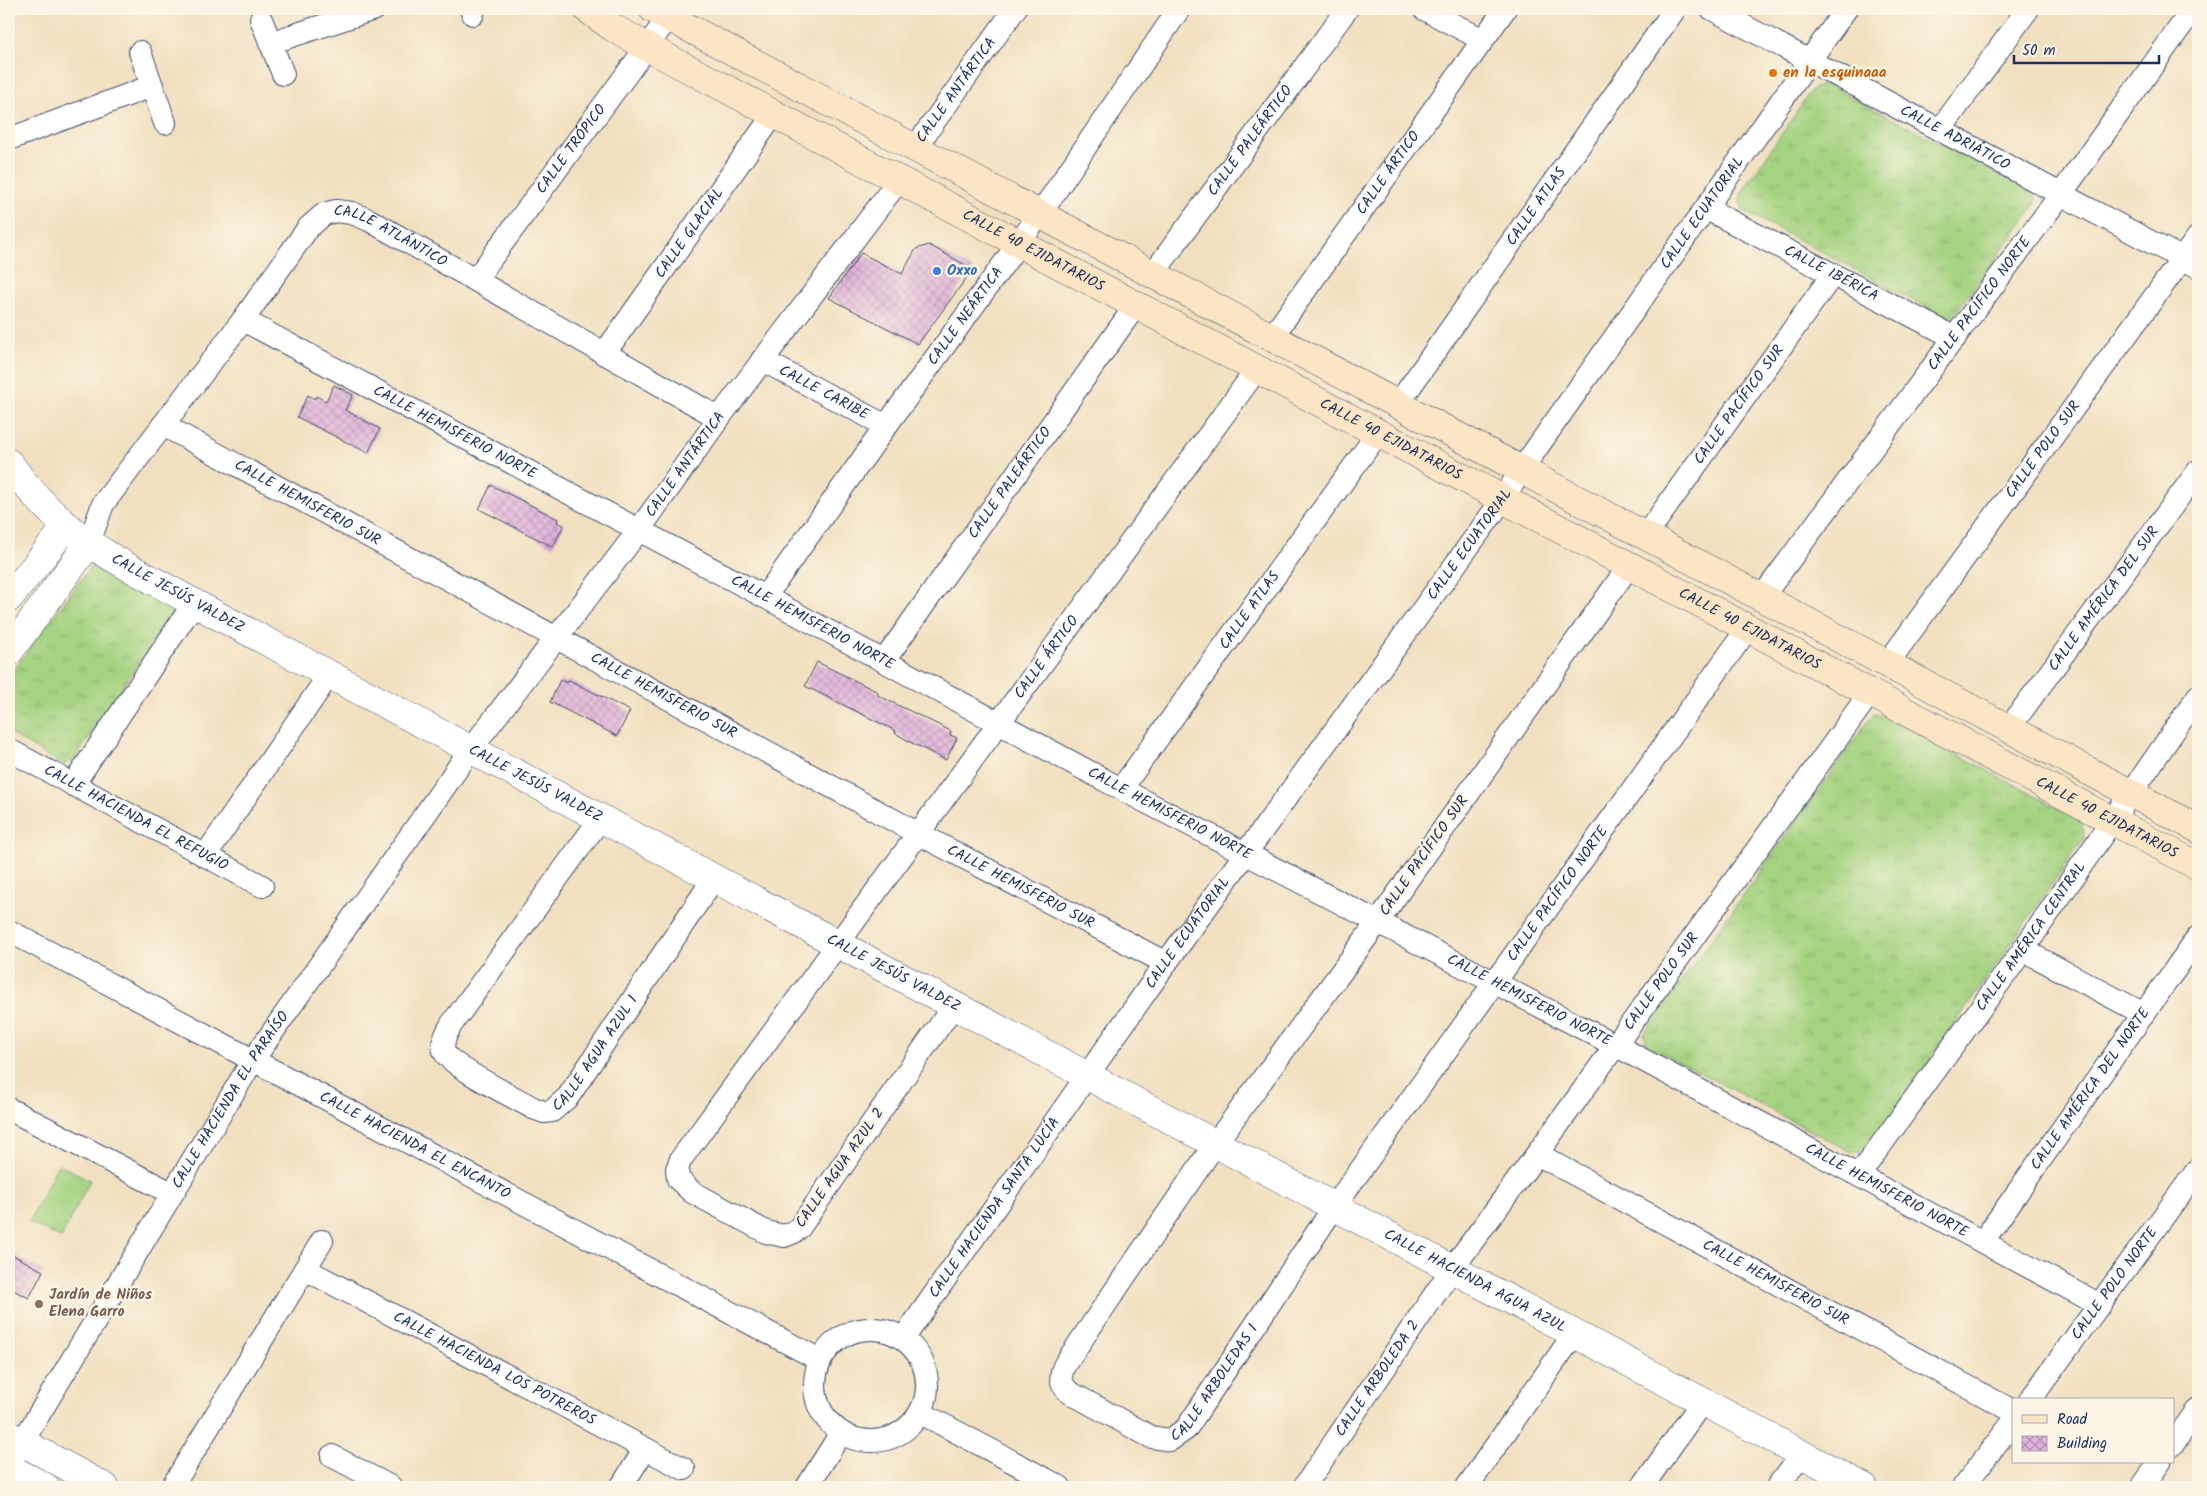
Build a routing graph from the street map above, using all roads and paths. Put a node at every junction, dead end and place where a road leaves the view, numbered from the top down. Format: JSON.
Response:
{"nodes":[{"id":1,"x":374,"y":9,"type":"edge"},
{"id":2,"x":587,"y":9,"type":"edge"},
{"id":3,"x":1015,"y":9,"type":"edge"},
{"id":4,"x":1179,"y":9,"type":"edge"},
{"id":5,"x":1347,"y":9,"type":"edge"},
{"id":6,"x":1424,"y":9,"type":"edge"},
{"id":7,"x":1505,"y":9,"type":"edge"},
{"id":8,"x":1675,"y":9,"type":"edge"},
{"id":9,"x":1712,"y":9,"type":"edge"},
{"id":10,"x":1846,"y":9,"type":"edge"},
{"id":11,"x":2028,"y":9,"type":"edge"},
{"id":12,"x":2193,"y":9,"type":"edge"},
{"id":13,"x":661,"y":14,"type":"edge"},
{"id":14,"x":261,"y":19,"type":"dead end"},
{"id":15,"x":1483,"y":40,"type":"junction"},
{"id":16,"x":270,"y":43,"type":"junction"},
{"id":17,"x":647,"y":47,"type":"junction"},
{"id":18,"x":140,"y":52,"type":"dead end"},
{"id":19,"x":1809,"y":60,"type":"junction"},
{"id":20,"x":283,"y":74,"type":"dead end"},
{"id":21,"x":152,"y":86,"type":"junction"},
{"id":22,"x":774,"y":114,"type":"junction"},
{"id":23,"x":165,"y":124,"type":"dead end"},
{"id":24,"x":1940,"y":130,"type":"junction"},
{"id":25,"x":9,"y":139,"type":"edge"},
{"id":26,"x":915,"y":148,"type":"junction"},
{"id":27,"x":899,"y":180,"type":"junction"},
{"id":28,"x":2061,"y":194,"type":"junction"},
{"id":29,"x":1706,"y":209,"type":"junction"},
{"id":30,"x":1040,"y":214,"type":"junction"},
{"id":31,"x":2198,"y":237,"type":"edge"},
{"id":32,"x":1019,"y":243,"type":"junction"},
{"id":33,"x":2190,"y":263,"type":"edge"},
{"id":34,"x":1153,"y":274,"type":"junction"},
{"id":35,"x":1833,"y":274,"type":"junction"},
{"id":36,"x":476,"y":279,"type":"junction"},
{"id":37,"x":1136,"y":306,"type":"junction"},
{"id":38,"x":243,"y":320,"type":"junction"},
{"id":39,"x":1272,"y":337,"type":"junction"},
{"id":40,"x":1955,"y":338,"type":"junction"},
{"id":41,"x":604,"y":354,"type":"junction"},
{"id":42,"x":762,"y":360,"type":"junction"},
{"id":43,"x":1257,"y":369,"type":"junction"},
{"id":44,"x":1398,"y":404,"type":"junction"},
{"id":45,"x":719,"y":418,"type":"junction"},
{"id":46,"x":163,"y":425,"type":"junction"},
{"id":47,"x":886,"y":426,"type":"junction"},
{"id":48,"x":1378,"y":433,"type":"junction"},
{"id":49,"x":1522,"y":469,"type":"junction"},
{"id":50,"x":2198,"y":471,"type":"edge"},
{"id":51,"x":12,"y":474,"type":"edge"},
{"id":52,"x":1503,"y":499,"type":"junction"},
{"id":53,"x":103,"y":504,"type":"junction"},
{"id":54,"x":67,"y":526,"type":"junction"},
{"id":55,"x":639,"y":530,"type":"junction"},
{"id":56,"x":1646,"y":536,"type":"junction"},
{"id":57,"x":89,"y":543,"type":"junction"},
{"id":58,"x":1629,"y":566,"type":"junction"},
{"id":59,"x":765,"y":597,"type":"junction"},
{"id":60,"x":1762,"y":597,"type":"junction"},
{"id":61,"x":9,"y":598,"type":"edge"},
{"id":62,"x":194,"y":603,"type":"junction"},
{"id":63,"x":1748,"y":628,"type":"junction"},
{"id":64,"x":556,"y":638,"type":"junction"},
{"id":65,"x":9,"y":652,"type":"edge"},
{"id":66,"x":884,"y":661,"type":"junction"},
{"id":67,"x":1887,"y":664,"type":"junction"},
{"id":68,"x":330,"y":675,"type":"junction"},
{"id":69,"x":1870,"y":693,"type":"junction"},
{"id":70,"x":2198,"y":696,"type":"edge"},
{"id":71,"x":998,"y":723,"type":"junction"},
{"id":72,"x":2009,"y":728,"type":"junction"},
{"id":73,"x":471,"y":749,"type":"junction"},
{"id":74,"x":9,"y":750,"type":"edge"},
{"id":75,"x":73,"y":785,"type":"junction"},
{"id":76,"x":1121,"y":789,"type":"junction"},
{"id":77,"x":2131,"y":793,"type":"junction"},
{"id":78,"x":601,"y":818,"type":"junction"},
{"id":79,"x":2112,"y":821,"type":"junction"},
{"id":80,"x":2198,"y":829,"type":"edge"},
{"id":81,"x":918,"y":834,"type":"junction"},
{"id":82,"x":1244,"y":854,"type":"junction"},
{"id":83,"x":205,"y":856,"type":"junction"},
{"id":84,"x":2198,"y":866,"type":"edge"},
{"id":85,"x":714,"y":878,"type":"junction"},
{"id":86,"x":262,"y":886,"type":"dead end"},
{"id":87,"x":1377,"y":923,"type":"junction"},
{"id":88,"x":9,"y":931,"type":"edge"},
{"id":89,"x":2198,"y":937,"type":"edge"},
{"id":90,"x":837,"y":943,"type":"junction"},
{"id":91,"x":2023,"y":950,"type":"junction"},
{"id":92,"x":1166,"y":963,"type":"junction"},
{"id":93,"x":1494,"y":983,"type":"junction"},
{"id":94,"x":954,"y":1005,"type":"junction"},
{"id":95,"x":2144,"y":1014,"type":"junction"},
{"id":96,"x":1615,"y":1045,"type":"junction"},
{"id":97,"x":253,"y":1060,"type":"junction"},
{"id":98,"x":1086,"y":1076,"type":"junction"},
{"id":99,"x":9,"y":1109,"type":"edge"},
{"id":100,"x":1215,"y":1144,"type":"junction"},
{"id":101,"x":1537,"y":1154,"type":"junction"},
{"id":102,"x":2198,"y":1169,"type":"edge"},
{"id":103,"x":1859,"y":1175,"type":"junction"},
{"id":104,"x":171,"y":1193,"type":"junction"},
{"id":105,"x":1334,"y":1207,"type":"junction"},
{"id":106,"x":322,"y":1241,"type":"dead end"},
{"id":107,"x":1983,"y":1241,"type":"junction"},
{"id":108,"x":305,"y":1269,"type":"junction"},
{"id":109,"x":1452,"y":1269,"type":"junction"},
{"id":110,"x":2100,"y":1305,"type":"junction"},
{"id":111,"x":1574,"y":1334,"type":"junction"},
{"id":112,"x":903,"y":1339,"type":"junction"},
{"id":113,"x":820,"y":1360,"type":"junction"},
{"id":114,"x":2031,"y":1398,"type":"edge"},
{"id":115,"x":1702,"y":1402,"type":"junction"},
{"id":116,"x":2198,"y":1409,"type":"edge"},
{"id":117,"x":2012,"y":1410,"type":"edge"},
{"id":118,"x":920,"y":1413,"type":"junction"},
{"id":119,"x":2012,"y":1423,"type":"edge"},
{"id":120,"x":841,"y":1433,"type":"junction"},
{"id":121,"x":2174,"y":1443,"type":"edge"},
{"id":122,"x":13,"y":1447,"type":"edge"},
{"id":123,"x":645,"y":1449,"type":"junction"},
{"id":124,"x":1802,"y":1454,"type":"junction"},
{"id":125,"x":332,"y":1456,"type":"dead end"},
{"id":126,"x":9,"y":1468,"type":"edge"},
{"id":127,"x":684,"y":1469,"type":"dead end"},
{"id":128,"x":354,"y":1479,"type":"edge"},
{"id":129,"x":45,"y":1487,"type":"edge"},
{"id":130,"x":105,"y":1487,"type":"edge"},
{"id":131,"x":172,"y":1487,"type":"edge"},
{"id":132,"x":391,"y":1487,"type":"edge"},
{"id":133,"x":621,"y":1487,"type":"edge"},
{"id":134,"x":807,"y":1487,"type":"edge"},
{"id":135,"x":1060,"y":1487,"type":"edge"},
{"id":136,"x":1304,"y":1487,"type":"edge"},
{"id":137,"x":1467,"y":1487,"type":"edge"},
{"id":138,"x":1642,"y":1487,"type":"edge"},
{"id":139,"x":1777,"y":1487,"type":"edge"},
{"id":140,"x":1864,"y":1487,"type":"edge"},
{"id":141,"x":1962,"y":1487,"type":"edge"}],
"edges":[{"from":1,"to":16,"type":"street"},
{"from":2,"to":17,"type":"main road","name":"CALLE 40 EJIDATARIOS"},
{"from":3,"to":26,"type":"street","name":"CALLE ANTÁRTICA"},
{"from":4,"to":30,"type":"street","name":"CALLE NEÁRTICA"},
{"from":5,"to":34,"type":"street","name":"CALLE PALEÁRTICO"},
{"from":6,"to":15,"type":"street"},
{"from":7,"to":15,"type":"street","name":"CALLE ÁRTICO"},
{"from":8,"to":44,"type":"street","name":"CALLE ATLAS"},
{"from":9,"to":19,"type":"street","name":"CALLE ADRIÁTICO"},
{"from":10,"to":19,"type":"street","name":"CALLE ECUATORIAL"},
{"from":11,"to":24,"type":"street"},
{"from":12,"to":28,"type":"street","name":"CALLE PACÍFICO NORTE"},
{"from":13,"to":17,"type":"street","name":"CALLE TRÓPICO"},
{"from":13,"to":26,"type":"main road"},
{"from":14,"to":16,"type":"street"},
{"from":15,"to":39,"type":"street","name":"CALLE ÁRTICO"},
{"from":16,"to":20,"type":"street"},
{"from":17,"to":22,"type":"main road","name":"CALLE 40 EJIDATARIOS"},
{"from":17,"to":36,"type":"street","name":"CALLE TRÓPICO"},
{"from":18,"to":21,"type":"street"},
{"from":19,"to":24,"type":"street","name":"CALLE ADRIÁTICO"},
{"from":19,"to":29,"type":"street","name":"CALLE ECUATORIAL"},
{"from":21,"to":23,"type":"street"},
{"from":21,"to":25,"type":"street"},
{"from":22,"to":27,"type":"main road","name":"CALLE 40 EJIDATARIOS"},
{"from":22,"to":41,"type":"street","name":"CALLE GLACIAL"},
{"from":24,"to":28,"type":"street","name":"CALLE ADRIÁTICO"},
{"from":26,"to":30,"type":"main road"},
{"from":27,"to":32,"type":"main road","name":"CALLE 40 EJIDATARIOS"},
{"from":27,"to":42,"type":"street","name":"CALLE ANTÁRTICA"},
{"from":28,"to":33,"type":"street","name":"CALLE ADRIÁTICO"},
{"from":28,"to":40,"type":"street","name":"CALLE PACÍFICO NORTE"},
{"from":29,"to":35,"type":"street","name":"CALLE IBÉRICA"},
{"from":29,"to":49,"type":"street","name":"CALLE ECUATORIAL"},
{"from":30,"to":32,"type":"street","name":"CALLE NEÁRTICA"},
{"from":30,"to":34,"type":"main road"},
{"from":31,"to":33,"type":"street","name":"CALLE POLO SUR"},
{"from":32,"to":37,"type":"main road","name":"CALLE 40 EJIDATARIOS"},
{"from":32,"to":47,"type":"street","name":"CALLE NEÁRTICA"},
{"from":33,"to":67,"type":"street","name":"CALLE POLO SUR"},
{"from":34,"to":39,"type":"main road"},
{"from":35,"to":40,"type":"street","name":"CALLE IBÉRICA"},
{"from":35,"to":56,"type":"street","name":"CALLE PACÍFICO SUR"},
{"from":36,"to":38,"type":"street","name":"CALLE ATLÁNTICO"},
{"from":36,"to":41,"type":"street","name":"CALLE ATLÁNTICO"},
{"from":37,"to":43,"type":"main road","name":"CALLE 40 EJIDATARIOS"},
{"from":37,"to":66,"type":"street","name":"CALLE PALEÁRTICO"},
{"from":38,"to":46,"type":"street","name":"CALLE ATLÁNTICO"},
{"from":38,"to":55,"type":"street","name":"CALLE HEMISFERIO NORTE"},
{"from":39,"to":44,"type":"main road"},
{"from":40,"to":60,"type":"street","name":"CALLE PACÍFICO NORTE"},
{"from":41,"to":45,"type":"street","name":"CALLE ATLÁNTICO"},
{"from":42,"to":45,"type":"street","name":"CALLE ANTÁRTICA"},
{"from":42,"to":47,"type":"street","name":"CALLE CARIBE"},
{"from":43,"to":48,"type":"main road","name":"CALLE 40 EJIDATARIOS"},
{"from":43,"to":71,"type":"street","name":"CALLE ÁRTICO"},
{"from":44,"to":49,"type":"main road"},
{"from":45,"to":55,"type":"street","name":"CALLE ANTÁRTICA"},
{"from":46,"to":53,"type":"street","name":"CALLE ATLÁNTICO"},
{"from":46,"to":64,"type":"street","name":"CALLE HEMISFERIO SUR"},
{"from":47,"to":59,"type":"street","name":"CALLE NEÁRTICA"},
{"from":48,"to":52,"type":"main road","name":"CALLE 40 EJIDATARIOS"},
{"from":48,"to":76,"type":"street","name":"CALLE ATLAS"},
{"from":49,"to":52,"type":"street","name":"CALLE ECUATORIAL"},
{"from":49,"to":56,"type":"main road"},
{"from":50,"to":72,"type":"street","name":"CALLE AMÉRICA DEL SUR"},
{"from":51,"to":54,"type":"street","name":"CALLE JESÚS VALDEZ"},
{"from":52,"to":58,"type":"main road","name":"CALLE 40 EJIDATARIOS"},
{"from":52,"to":82,"type":"street","name":"CALLE ECUATORIAL"},
{"from":53,"to":54,"type":"street","name":"CALLE ATLÁNTICO"},
{"from":53,"to":57,"type":"street","name":"CALLE ATLÁNTICO"},
{"from":54,"to":57,"type":"street","name":"CALLE JESÚS VALDEZ"},
{"from":54,"to":61,"type":"street"},
{"from":55,"to":59,"type":"street","name":"CALLE HEMISFERIO NORTE"},
{"from":55,"to":64,"type":"street","name":"CALLE ANTÁRTICA"},
{"from":56,"to":60,"type":"main road"},
{"from":57,"to":62,"type":"street","name":"CALLE JESÚS VALDEZ"},
{"from":57,"to":65,"type":"street"},
{"from":58,"to":63,"type":"main road","name":"CALLE 40 EJIDATARIOS"},
{"from":58,"to":87,"type":"street","name":"CALLE PACÍFICO SUR"},
{"from":59,"to":66,"type":"street","name":"CALLE HEMISFERIO NORTE"},
{"from":60,"to":67,"type":"main road"},
{"from":62,"to":68,"type":"street","name":"CALLE JESÚS VALDEZ"},
{"from":62,"to":75,"type":"street"},
{"from":63,"to":69,"type":"main road","name":"CALLE 40 EJIDATARIOS"},
{"from":63,"to":93,"type":"street","name":"CALLE PACÍFICO NORTE"},
{"from":64,"to":73,"type":"street","name":"CALLE ANTÁRTICA"},
{"from":64,"to":81,"type":"street","name":"CALLE HEMISFERIO SUR"},
{"from":66,"to":71,"type":"street","name":"CALLE HEMISFERIO NORTE"},
{"from":67,"to":72,"type":"main road"},
{"from":68,"to":73,"type":"street","name":"CALLE JESÚS VALDEZ"},
{"from":68,"to":83,"type":"street"},
{"from":69,"to":79,"type":"main road","name":"CALLE 40 EJIDATARIOS"},
{"from":69,"to":96,"type":"street","name":"CALLE POLO SUR"},
{"from":70,"to":77,"type":"street","name":"CALLE AMÉRICA CENTRAL"},
{"from":71,"to":76,"type":"street","name":"CALLE HEMISFERIO NORTE"},
{"from":71,"to":81,"type":"street","name":"CALLE ÁRTICO"},
{"from":72,"to":77,"type":"main road"},
{"from":73,"to":78,"type":"street","name":"CALLE JESÚS VALDEZ"},
{"from":73,"to":97,"type":"street","name":"CALLE HACIENDA EL PARAÍSO"},
{"from":74,"to":75,"type":"street","name":"CALLE HACIENDA EL REFUGIO"},
{"from":75,"to":83,"type":"street","name":"CALLE HACIENDA EL REFUGIO"},
{"from":76,"to":82,"type":"street","name":"CALLE HEMISFERIO NORTE"},
{"from":77,"to":79,"type":"street","name":"CALLE AMÉRICA CENTRAL"},
{"from":77,"to":80,"type":"main road"},
{"from":78,"to":85,"type":"street","name":"CALLE JESÚS VALDEZ"},
{"from":78,"to":85,"type":"street","name":"CALLE AGUA AZUL 1"},
{"from":79,"to":84,"type":"main road","name":"CALLE 40 EJIDATARIOS"},
{"from":79,"to":91,"type":"street","name":"CALLE AMÉRICA CENTRAL"},
{"from":81,"to":90,"type":"street","name":"CALLE ÁRTICO"},
{"from":81,"to":92,"type":"street","name":"CALLE HEMISFERIO SUR"},
{"from":82,"to":87,"type":"street","name":"CALLE HEMISFERIO NORTE"},
{"from":82,"to":92,"type":"street","name":"CALLE ECUATORIAL"},
{"from":83,"to":86,"type":"street","name":"CALLE HACIENDA EL REFUGIO"},
{"from":85,"to":90,"type":"street","name":"CALLE JESÚS VALDEZ"},
{"from":87,"to":93,"type":"street","name":"CALLE HEMISFERIO NORTE"},
{"from":87,"to":100,"type":"street","name":"CALLE PACÍFICO SUR"},
{"from":88,"to":97,"type":"street","name":"CALLE HACIENDA EL ENCANTO"},
{"from":89,"to":95,"type":"street","name":"CALLE AMÉRICA DEL NORTE"},
{"from":90,"to":94,"type":"street","name":"CALLE JESÚS VALDEZ"},
{"from":90,"to":94,"type":"street","name":"CALLE AGUA AZUL 2"},
{"from":91,"to":95,"type":"street"},
{"from":91,"to":103,"type":"street","name":"CALLE AMÉRICA CENTRAL"},
{"from":92,"to":98,"type":"street","name":"CALLE ECUATORIAL"},
{"from":93,"to":96,"type":"street","name":"CALLE HEMISFERIO NORTE"},
{"from":93,"to":105,"type":"street","name":"CALLE PACÍFICO NORTE"},
{"from":94,"to":98,"type":"street","name":"CALLE JESÚS VALDEZ"},
{"from":95,"to":107,"type":"street","name":"CALLE AMÉRICA DEL NORTE"},
{"from":96,"to":101,"type":"street","name":"CALLE POLO SUR"},
{"from":96,"to":103,"type":"street","name":"CALLE HEMISFERIO NORTE"},
{"from":97,"to":104,"type":"street","name":"CALLE HACIENDA EL PARAÍSO"},
{"from":97,"to":113,"type":"street","name":"CALLE HACIENDA EL ENCANTO"},
{"from":98,"to":100,"type":"street","name":"CALLE HACIENDA AGUA AZUL"},
{"from":98,"to":112,"type":"street","name":"CALLE HACIENDA SANTA LUCÍA"},
{"from":99,"to":104,"type":"street"},
{"from":100,"to":105,"type":"street","name":"CALLE HACIENDA AGUA AZUL"},
{"from":100,"to":105,"type":"street","name":"CALLE ARBOLEDAS 1"},
{"from":101,"to":109,"type":"street","name":"CALLE POLO SUR"},
{"from":101,"to":117,"type":"street","name":"CALLE HEMISFERIO SUR"},
{"from":102,"to":110,"type":"street","name":"CALLE POLO NORTE"},
{"from":103,"to":107,"type":"street","name":"CALLE HEMISFERIO NORTE"},
{"from":104,"to":122,"type":"street","name":"CALLE HACIENDA EL PARAÍSO"},
{"from":105,"to":109,"type":"street","name":"CALLE HACIENDA AGUA AZUL"},
{"from":106,"to":108,"type":"street"},
{"from":107,"to":110,"type":"street","name":"CALLE HEMISFERIO NORTE"},
{"from":108,"to":123,"type":"street","name":"CALLE HACIENDA LOS POTREROS"},
{"from":108,"to":131,"type":"street"},
{"from":109,"to":111,"type":"street","name":"CALLE HACIENDA AGUA AZUL"},
{"from":109,"to":136,"type":"street","name":"CALLE ARBOLEDA 2"},
{"from":110,"to":114,"type":"street","name":"CALLE POLO NORTE"},
{"from":111,"to":115,"type":"street","name":"CALLE HACIENDA AGUA AZUL"},
{"from":111,"to":137,"type":"street"},
{"from":112,"to":113,"type":"street"},
{"from":112,"to":118,"type":"street"},
{"from":113,"to":120,"type":"street"},
{"from":115,"to":124,"type":"street","name":"CALLE HACIENDA AGUA AZUL"},
{"from":115,"to":138,"type":"street"},
{"from":116,"to":121,"type":"street"},
{"from":118,"to":120,"type":"street"},
{"from":118,"to":135,"type":"street"},
{"from":119,"to":141,"type":"street"},
{"from":120,"to":134,"type":"street"},
{"from":122,"to":130,"type":"street"},
{"from":123,"to":127,"type":"street","name":"CALLE HACIENDA LOS POTREROS"},
{"from":123,"to":133,"type":"street"},
{"from":124,"to":139,"type":"street"},
{"from":124,"to":140,"type":"street","name":"CALLE HACIENDA AGUA AZUL"},
{"from":125,"to":128,"type":"street"},
{"from":126,"to":129,"type":"street"},
{"from":128,"to":132,"type":"street"}]}
